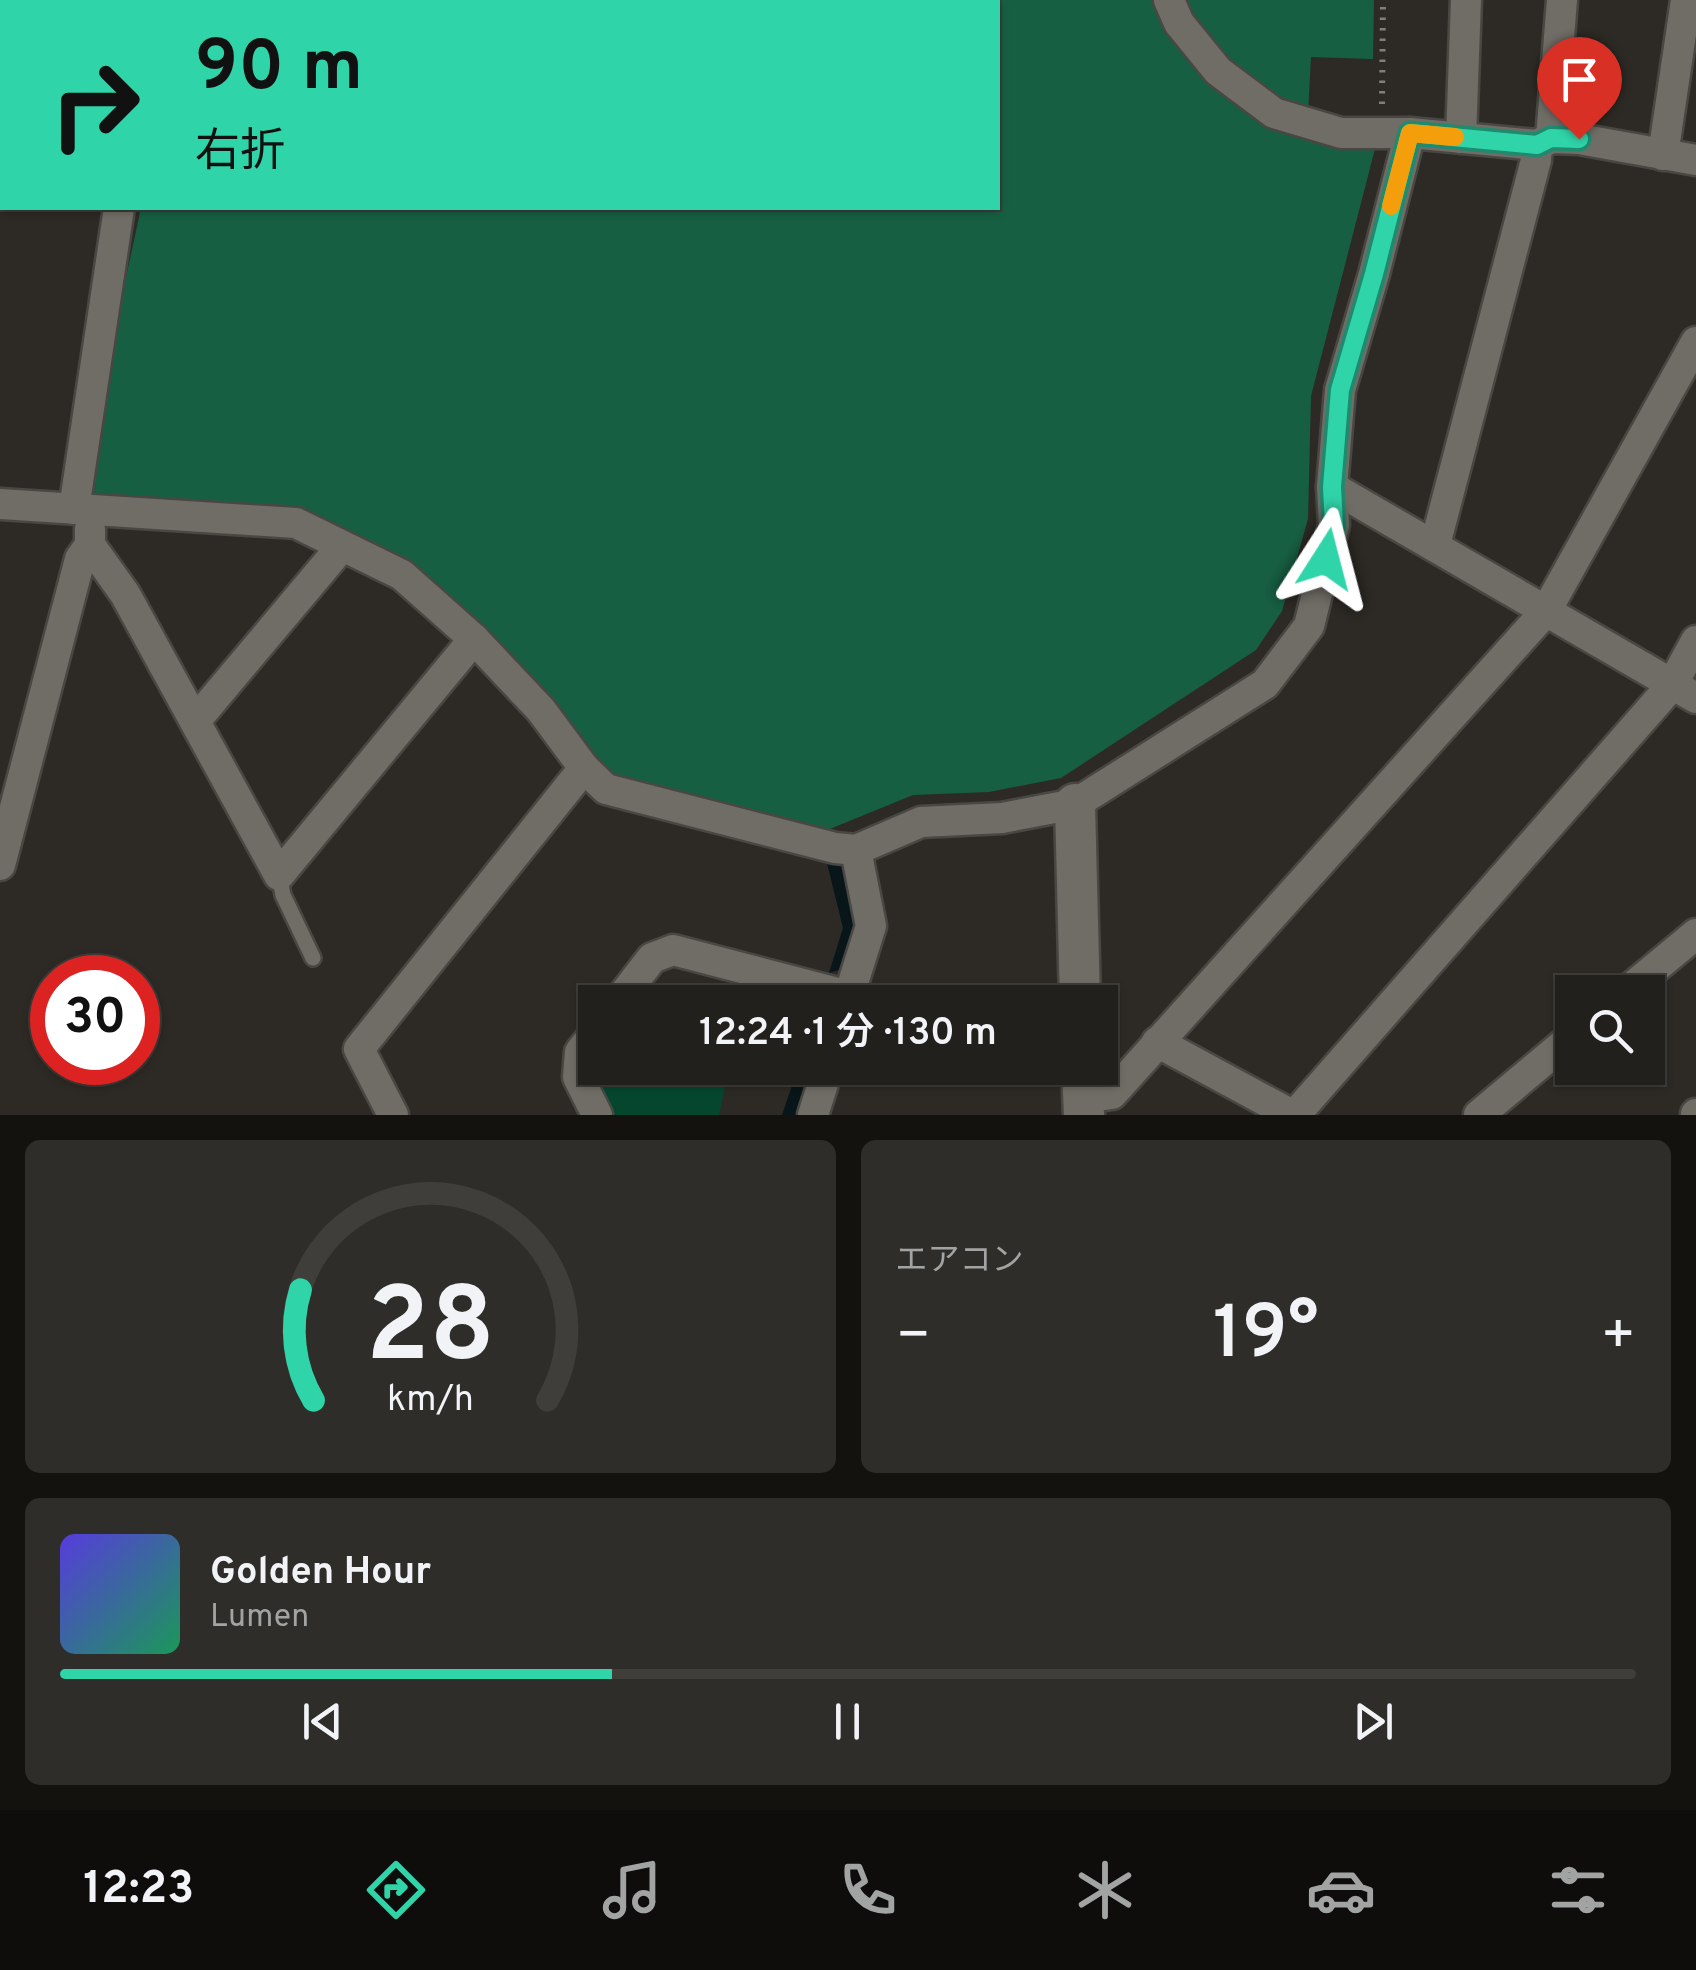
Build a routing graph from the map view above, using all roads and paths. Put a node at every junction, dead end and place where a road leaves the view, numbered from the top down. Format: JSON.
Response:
{"nodes":[{"id":1,"x":1169,"y":0,"type":"edge"},
{"id":2,"x":1383,"y":0,"type":"edge"},
{"id":3,"x":1466,"y":0,"type":"edge"},
{"id":4,"x":1562,"y":0,"type":"edge"},
{"id":5,"x":1686,"y":0,"type":"edge"},
{"id":6,"x":1382,"y":112,"type":"dead end"},
{"id":7,"x":1410,"y":133,"type":"junction"},
{"id":8,"x":1461,"y":138,"type":"junction"},
{"id":9,"x":1544,"y":141,"type":"junction"},
{"id":10,"x":1663,"y":155,"type":"junction"},
{"id":11,"x":1696,"y":160,"type":"edge"},
{"id":12,"x":118,"y":210,"type":"edge"},
{"id":13,"x":1696,"y":342,"type":"edge"},
{"id":14,"x":1332,"y":487,"type":"junction"},
{"id":15,"x":0,"y":504,"type":"edge"},
{"id":16,"x":82,"y":510,"type":"junction"},
{"id":17,"x":90,"y":544,"type":"junction"},
{"id":18,"x":1435,"y":545,"type":"junction"},
{"id":19,"x":342,"y":546,"type":"junction"},
{"id":20,"x":1546,"y":611,"type":"junction"},
{"id":21,"x":474,"y":640,"type":"junction"},
{"id":22,"x":1696,"y":641,"type":"edge"},
{"id":23,"x":1684,"y":692,"type":"edge"},
{"id":24,"x":196,"y":720,"type":"junction"},
{"id":25,"x":584,"y":768,"type":"junction"},
{"id":26,"x":1074,"y":804,"type":"junction"},
{"id":27,"x":856,"y":850,"type":"junction"},
{"id":28,"x":0,"y":865,"type":"edge"},
{"id":29,"x":280,"y":875,"type":"junction"},
{"id":30,"x":1696,"y":934,"type":"edge"},
{"id":31,"x":313,"y":958,"type":"dead end"},
{"id":32,"x":1647,"y":975,"type":"edge"},
{"id":33,"x":631,"y":985,"type":"edge"},
{"id":34,"x":798,"y":985,"type":"edge"},
{"id":35,"x":852,"y":985,"type":"edge"},
{"id":36,"x":1079,"y":985,"type":"edge"},
{"id":37,"x":1157,"y":1042,"type":"junction"},
{"id":38,"x":1555,"y":1051,"type":"edge"},
{"id":39,"x":582,"y":1085,"type":"edge"},
{"id":40,"x":823,"y":1085,"type":"edge"},
{"id":41,"x":1083,"y":1094,"type":"edge"},
{"id":42,"x":394,"y":1115,"type":"edge"},
{"id":43,"x":597,"y":1115,"type":"edge"},
{"id":44,"x":813,"y":1115,"type":"edge"},
{"id":45,"x":1294,"y":1115,"type":"edge"},
{"id":46,"x":1480,"y":1115,"type":"edge"}],
"edges":[{"from":1,"to":7,"type":"street"},
{"from":2,"to":6,"type":"path"},
{"from":3,"to":8,"type":"street"},
{"from":4,"to":9,"type":"street"},
{"from":5,"to":10,"type":"street"},
{"from":7,"to":8,"type":"street"},
{"from":7,"to":14,"type":"street"},
{"from":8,"to":9,"type":"street"},
{"from":9,"to":10,"type":"street"},
{"from":9,"to":18,"type":"street"},
{"from":10,"to":11,"type":"street"},
{"from":12,"to":16,"type":"street"},
{"from":13,"to":20,"type":"street"},
{"from":14,"to":18,"type":"street"},
{"from":14,"to":26,"type":"street"},
{"from":15,"to":16,"type":"street"},
{"from":16,"to":17,"type":"street"},
{"from":16,"to":19,"type":"street"},
{"from":17,"to":24,"type":"street"},
{"from":17,"to":28,"type":"street"},
{"from":18,"to":20,"type":"street"},
{"from":19,"to":21,"type":"street"},
{"from":19,"to":24,"type":"street"},
{"from":20,"to":23,"type":"street"},
{"from":20,"to":37,"type":"street"},
{"from":21,"to":25,"type":"street"},
{"from":21,"to":29,"type":"street"},
{"from":22,"to":23,"type":"street"},
{"from":23,"to":45,"type":"street"},
{"from":24,"to":29,"type":"street"},
{"from":25,"to":27,"type":"street"},
{"from":25,"to":42,"type":"street"},
{"from":26,"to":27,"type":"street"},
{"from":26,"to":36,"type":"street"},
{"from":27,"to":35,"type":"street"},
{"from":29,"to":31,"type":"lane"},
{"from":30,"to":32,"type":"street"},
{"from":33,"to":34,"type":"street"},
{"from":37,"to":41,"type":"street"},
{"from":37,"to":45,"type":"street"},
{"from":38,"to":46,"type":"street"},
{"from":39,"to":43,"type":"street"},
{"from":40,"to":44,"type":"street"}]}
